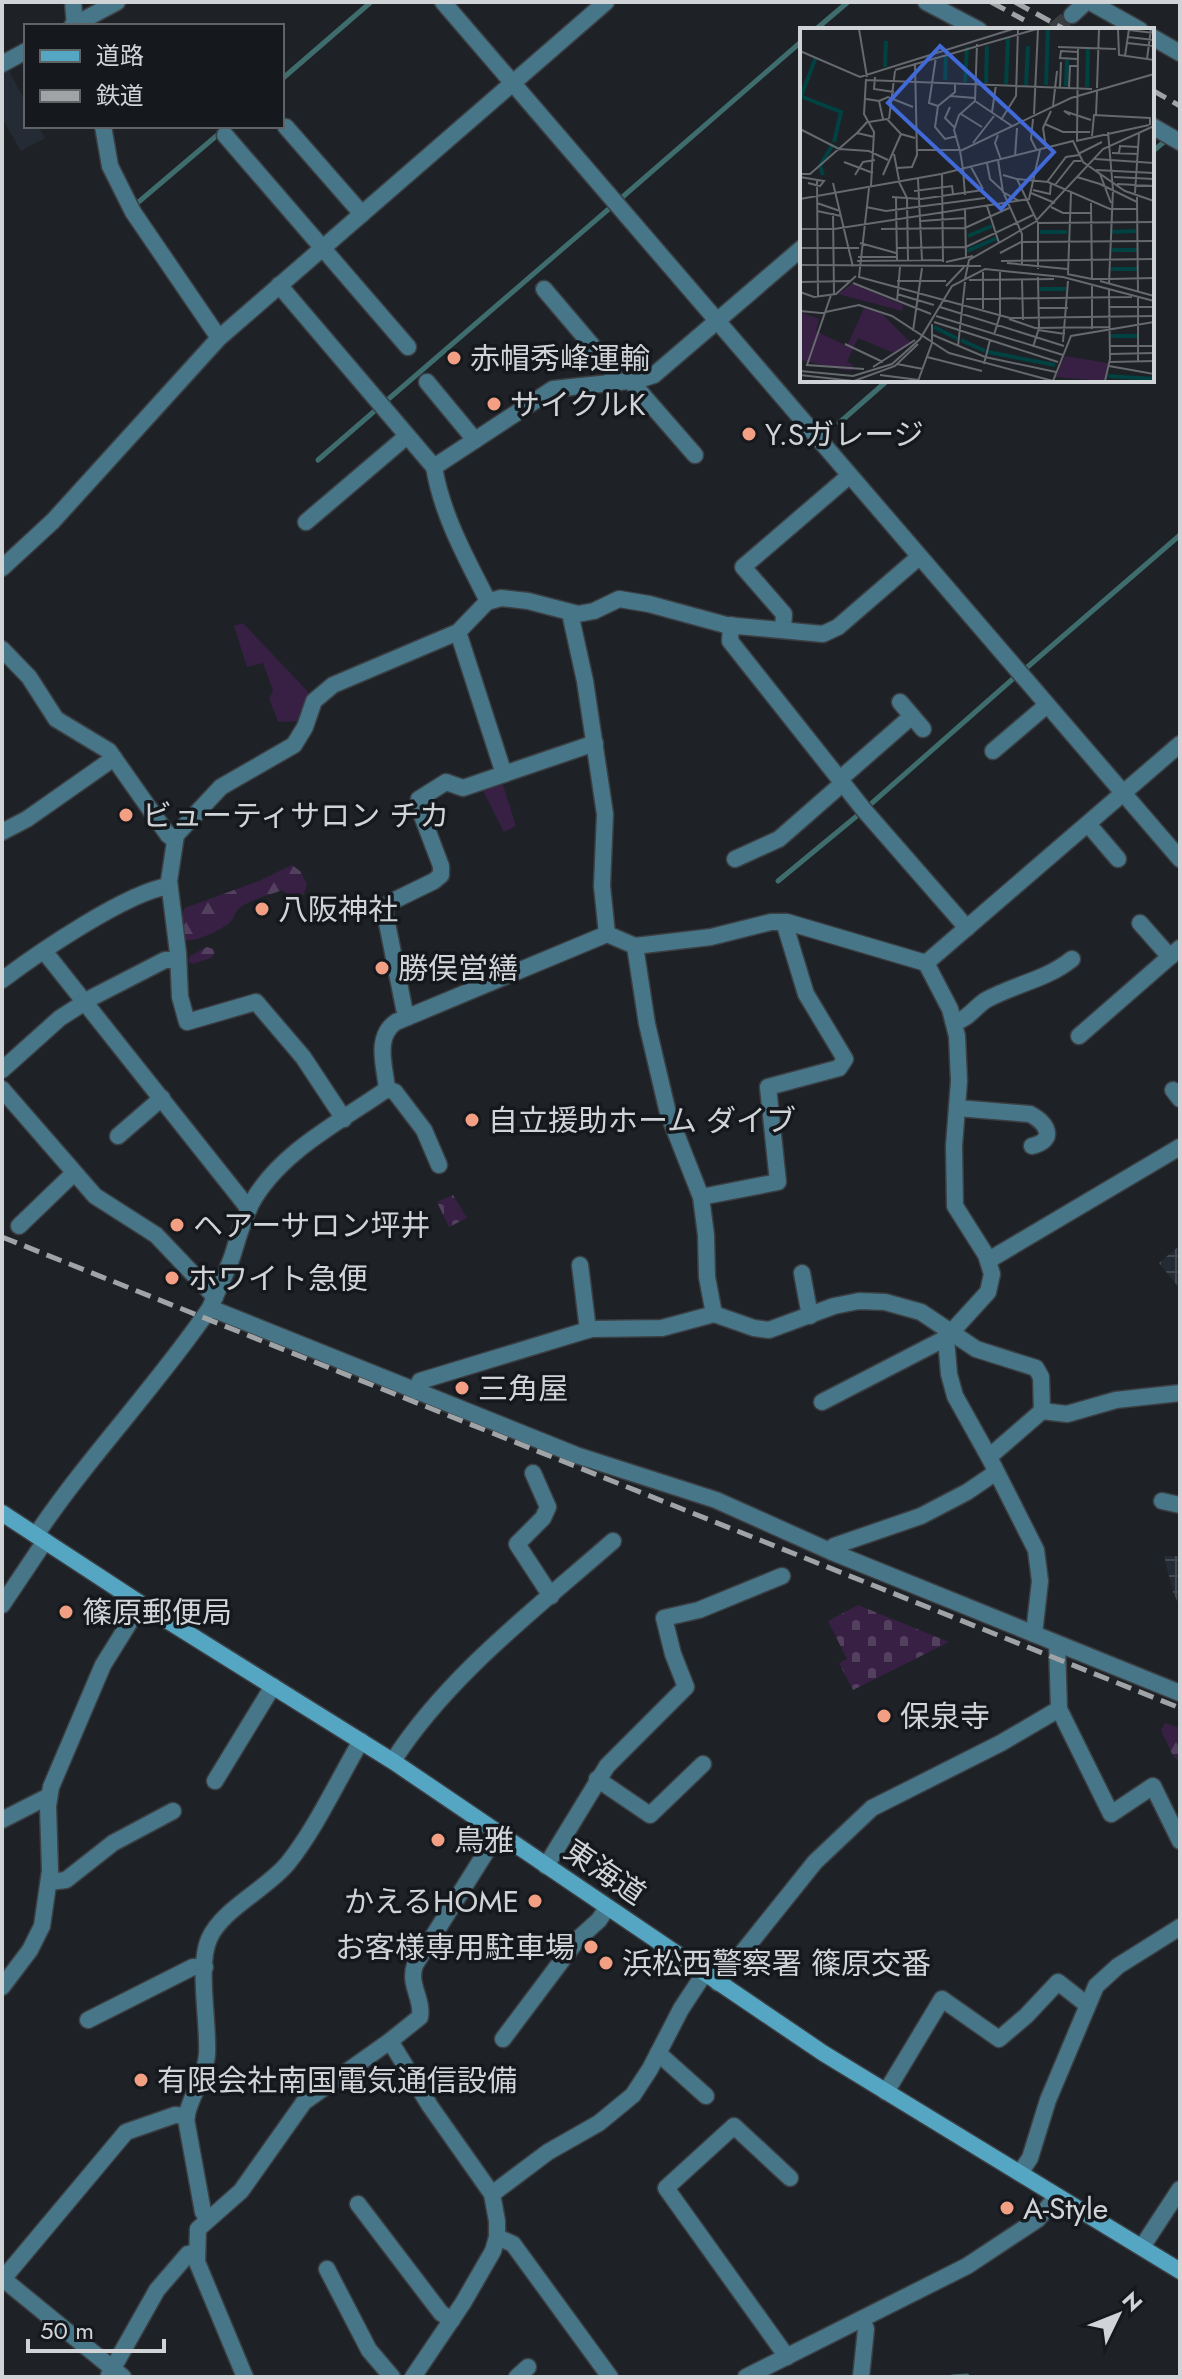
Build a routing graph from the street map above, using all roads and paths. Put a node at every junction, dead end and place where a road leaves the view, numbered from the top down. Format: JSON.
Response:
{"nodes":[{"id":1,"x":73,"y":2,"type":"edge"},
{"id":2,"x":117,"y":2,"type":"edge"},
{"id":3,"x":443,"y":2,"type":"edge"},
{"id":4,"x":606,"y":2,"type":"edge"},
{"id":5,"x":926,"y":2,"type":"edge"},
{"id":6,"x":1088,"y":2,"type":"edge"},
{"id":7,"x":1072,"y":15,"type":"tunnel mouth"},
{"id":8,"x":74,"y":24,"type":"edge"},
{"id":9,"x":78,"y":24,"type":"edge"},
{"id":10,"x":975,"y":28,"type":"edge"},
{"id":11,"x":1136,"y":28,"type":"edge"},
{"id":12,"x":1154,"y":38,"type":"edge"},
{"id":13,"x":24,"y":52,"type":"edge"},
{"id":14,"x":1180,"y":53,"type":"edge"},
{"id":15,"x":2,"y":64,"type":"edge"},
{"id":16,"x":513,"y":84,"type":"junction"},
{"id":17,"x":286,"y":127,"type":"dead end"},
{"id":18,"x":1154,"y":127,"type":"edge"},
{"id":19,"x":103,"y":128,"type":"edge"},
{"id":20,"x":225,"y":135,"type":"dead end"},
{"id":21,"x":1180,"y":142,"type":"edge"},
{"id":22,"x":362,"y":214,"type":"junction"},
{"id":23,"x":323,"y":248,"type":"junction"},
{"id":24,"x":800,"y":250,"type":"edge"},
{"id":25,"x":279,"y":285,"type":"junction"},
{"id":26,"x":544,"y":289,"type":"dead end"},
{"id":27,"x":717,"y":322,"type":"junction"},
{"id":28,"x":219,"y":338,"type":"junction"},
{"id":29,"x":408,"y":347,"type":"dead end"},
{"id":30,"x":634,"y":380,"type":"junction"},
{"id":31,"x":427,"y":382,"type":"dead end"},
{"id":32,"x":613,"y":382,"type":"junction"},
{"id":33,"x":407,"y":436,"type":"junction"},
{"id":34,"x":475,"y":440,"type":"junction"},
{"id":35,"x":695,"y":455,"type":"dead end"},
{"id":36,"x":434,"y":467,"type":"junction"},
{"id":37,"x":849,"y":476,"type":"junction"},
{"id":38,"x":306,"y":522,"type":"dead end"},
{"id":39,"x":919,"y":557,"type":"junction"},
{"id":40,"x":2,"y":568,"type":"edge"},
{"id":41,"x":488,"y":601,"type":"junction"},
{"id":42,"x":570,"y":613,"type":"junction"},
{"id":43,"x":731,"y":625,"type":"junction"},
{"id":44,"x":783,"y":628,"type":"junction"},
{"id":45,"x":458,"y":632,"type":"junction"},
{"id":46,"x":2,"y":649,"type":"edge"},
{"id":47,"x":900,"y":702,"type":"dead end"},
{"id":48,"x":1047,"y":705,"type":"junction"},
{"id":49,"x":912,"y":716,"type":"junction"},
{"id":50,"x":923,"y":729,"type":"dead end"},
{"id":51,"x":595,"y":743,"type":"junction"},
{"id":52,"x":1180,"y":744,"type":"edge"},
{"id":53,"x":993,"y":751,"type":"dead end"},
{"id":54,"x":114,"y":758,"type":"junction"},
{"id":55,"x":504,"y":774,"type":"junction"},
{"id":56,"x":841,"y":781,"type":"junction"},
{"id":57,"x":1123,"y":793,"type":"junction"},
{"id":58,"x":1088,"y":824,"type":"junction"},
{"id":59,"x":2,"y":832,"type":"edge"},
{"id":60,"x":175,"y":840,"type":"junction"},
{"id":61,"x":735,"y":859,"type":"dead end"},
{"id":62,"x":1118,"y":859,"type":"dead end"},
{"id":63,"x":1180,"y":859,"type":"edge"},
{"id":64,"x":169,"y":886,"type":"junction"},
{"id":65,"x":784,"y":922,"type":"junction"},
{"id":66,"x":1140,"y":923,"type":"dead end"},
{"id":67,"x":967,"y":928,"type":"junction"},
{"id":68,"x":607,"y":934,"type":"junction"},
{"id":69,"x":635,"y":946,"type":"junction"},
{"id":70,"x":44,"y":951,"type":"junction"},
{"id":71,"x":1175,"y":953,"type":"edge"},
{"id":72,"x":1072,"y":959,"type":"dead end"},
{"id":73,"x":178,"y":960,"type":"junction"},
{"id":74,"x":926,"y":963,"type":"junction"},
{"id":75,"x":2,"y":980,"type":"edge"},
{"id":76,"x":84,"y":1003,"type":"junction"},
{"id":77,"x":408,"y":1017,"type":"junction"},
{"id":78,"x":956,"y":1022,"type":"junction"},
{"id":79,"x":1079,"y":1036,"type":"dead end"},
{"id":80,"x":2,"y":1070,"type":"edge"},
{"id":81,"x":2,"y":1089,"type":"edge"},
{"id":82,"x":387,"y":1089,"type":"junction"},
{"id":83,"x":162,"y":1098,"type":"junction"},
{"id":84,"x":957,"y":1108,"type":"junction"},
{"id":85,"x":344,"y":1119,"type":"junction"},
{"id":86,"x":118,"y":1136,"type":"dead end"},
{"id":87,"x":1032,"y":1146,"type":"dead end"},
{"id":88,"x":1180,"y":1147,"type":"edge"},
{"id":89,"x":439,"y":1165,"type":"dead end"},
{"id":90,"x":74,"y":1173,"type":"junction"},
{"id":91,"x":701,"y":1197,"type":"junction"},
{"id":92,"x":249,"y":1209,"type":"junction"},
{"id":93,"x":19,"y":1226,"type":"dead end"},
{"id":94,"x":989,"y":1260,"type":"junction"},
{"id":95,"x":580,"y":1265,"type":"dead end"},
{"id":96,"x":802,"y":1273,"type":"dead end"},
{"id":97,"x":212,"y":1303,"type":"junction"},
{"id":98,"x":714,"y":1314,"type":"junction"},
{"id":99,"x":810,"y":1316,"type":"junction"},
{"id":100,"x":588,"y":1330,"type":"junction"},
{"id":101,"x":948,"y":1335,"type":"junction"},
{"id":102,"x":416,"y":1391,"type":"junction"},
{"id":103,"x":1180,"y":1393,"type":"edge"},
{"id":104,"x":822,"y":1402,"type":"dead end"},
{"id":105,"x":1042,"y":1411,"type":"junction"},
{"id":106,"x":989,"y":1457,"type":"junction"},
{"id":107,"x":533,"y":1473,"type":"dead end"},
{"id":108,"x":995,"y":1473,"type":"junction"},
{"id":109,"x":1162,"y":1501,"type":"dead end"},
{"id":110,"x":1180,"y":1505,"type":"edge"},
{"id":111,"x":2,"y":1513,"type":"edge"},
{"id":112,"x":40,"y":1538,"type":"junction"},
{"id":113,"x":613,"y":1541,"type":"dead end"},
{"id":114,"x":832,"y":1552,"type":"junction"},
{"id":115,"x":782,"y":1576,"type":"dead end"},
{"id":116,"x":551,"y":1596,"type":"junction"},
{"id":117,"x":141,"y":1604,"type":"junction"},
{"id":118,"x":2,"y":1605,"type":"edge"},
{"id":119,"x":1034,"y":1634,"type":"junction"},
{"id":120,"x":1057,"y":1644,"type":"junction"},
{"id":121,"x":273,"y":1686,"type":"junction"},
{"id":122,"x":1180,"y":1693,"type":"edge"},
{"id":123,"x":1059,"y":1709,"type":"junction"},
{"id":124,"x":361,"y":1741,"type":"junction"},
{"id":125,"x":393,"y":1761,"type":"junction"},
{"id":126,"x":703,"y":1764,"type":"dead end"},
{"id":127,"x":597,"y":1779,"type":"junction"},
{"id":128,"x":215,"y":1781,"type":"dead end"},
{"id":129,"x":49,"y":1796,"type":"junction"},
{"id":130,"x":2,"y":1820,"type":"edge"},
{"id":131,"x":168,"y":1820,"type":"dead end"},
{"id":132,"x":498,"y":1833,"type":"junction"},
{"id":133,"x":1180,"y":1841,"type":"edge"},
{"id":134,"x":546,"y":1866,"type":"junction"},
{"id":135,"x":49,"y":1882,"type":"junction"},
{"id":136,"x":607,"y":1908,"type":"junction"},
{"id":137,"x":1180,"y":1927,"type":"edge"},
{"id":138,"x":205,"y":1967,"type":"junction"},
{"id":139,"x":711,"y":1978,"type":"junction"},
{"id":140,"x":4,"y":1980,"type":"edge"},
{"id":141,"x":1086,"y":2004,"type":"junction"},
{"id":142,"x":88,"y":2020,"type":"dead end"},
{"id":143,"x":503,"y":2039,"type":"dead end"},
{"id":144,"x":390,"y":2041,"type":"junction"},
{"id":145,"x":658,"y":2053,"type":"junction"},
{"id":146,"x":886,"y":2092,"type":"junction"},
{"id":147,"x":706,"y":2096,"type":"dead end"},
{"id":148,"x":187,"y":2116,"type":"junction"},
{"id":149,"x":1020,"y":2173,"type":"junction"},
{"id":150,"x":790,"y":2178,"type":"dead end"},
{"id":151,"x":1180,"y":2189,"type":"edge"},
{"id":152,"x":492,"y":2194,"type":"junction"},
{"id":153,"x":1057,"y":2196,"type":"junction"},
{"id":154,"x":358,"y":2204,"type":"dead end"},
{"id":155,"x":208,"y":2219,"type":"junction"},
{"id":156,"x":497,"y":2237,"type":"junction"},
{"id":157,"x":1142,"y":2247,"type":"junction"},
{"id":158,"x":196,"y":2253,"type":"junction"},
{"id":159,"x":327,"y":2269,"type":"dead end"},
{"id":160,"x":1180,"y":2271,"type":"edge"},
{"id":161,"x":2,"y":2278,"type":"edge"},
{"id":162,"x":862,"y":2319,"type":"junction"},
{"id":163,"x":452,"y":2320,"type":"junction"},
{"id":164,"x":787,"y":2357,"type":"junction"},
{"id":165,"x":114,"y":2374,"type":"edge"},
{"id":166,"x":245,"y":2377,"type":"edge"},
{"id":167,"x":392,"y":2377,"type":"edge"},
{"id":168,"x":413,"y":2377,"type":"edge"},
{"id":169,"x":610,"y":2377,"type":"edge"},
{"id":170,"x":746,"y":2377,"type":"edge"},
{"id":171,"x":861,"y":2377,"type":"edge"}],
"edges":[{"from":1,"to":8,"type":"street"},
{"from":2,"to":9,"type":"street"},
{"from":3,"to":16,"type":"street"},
{"from":4,"to":16,"type":"street"},
{"from":5,"to":10,"type":"street"},
{"from":6,"to":7,"type":"street"},
{"from":6,"to":11,"type":"street"},
{"from":12,"to":14,"type":"street"},
{"from":13,"to":15,"type":"street"},
{"from":16,"to":22,"type":"street"},
{"from":16,"to":27,"type":"street"},
{"from":17,"to":22,"type":"street"},
{"from":18,"to":21,"type":"street"},
{"from":19,"to":28,"type":"street"},
{"from":20,"to":23,"type":"street"},
{"from":22,"to":23,"type":"street"},
{"from":23,"to":25,"type":"street"},
{"from":23,"to":29,"type":"street"},
{"from":24,"to":27,"type":"street"},
{"from":25,"to":28,"type":"street"},
{"from":25,"to":33,"type":"street"},
{"from":26,"to":32,"type":"street"},
{"from":27,"to":30,"type":"street"},
{"from":27,"to":37,"type":"street"},
{"from":28,"to":40,"type":"street"},
{"from":30,"to":32,"type":"street"},
{"from":30,"to":35,"type":"street"},
{"from":31,"to":34,"type":"street"},
{"from":32,"to":34,"type":"street"},
{"from":33,"to":36,"type":"street"},
{"from":33,"to":38,"type":"street"},
{"from":34,"to":36,"type":"street"},
{"from":36,"to":41,"type":"street"},
{"from":37,"to":39,"type":"street"},
{"from":37,"to":44,"type":"street"},
{"from":39,"to":44,"type":"street"},
{"from":39,"to":48,"type":"street"},
{"from":41,"to":42,"type":"street"},
{"from":41,"to":45,"type":"street"},
{"from":42,"to":43,"type":"street"},
{"from":42,"to":51,"type":"street"},
{"from":43,"to":44,"type":"street"},
{"from":43,"to":56,"type":"street"},
{"from":45,"to":55,"type":"street"},
{"from":45,"to":60,"type":"street"},
{"from":46,"to":54,"type":"street"},
{"from":47,"to":49,"type":"street"},
{"from":48,"to":53,"type":"street"},
{"from":48,"to":57,"type":"street"},
{"from":49,"to":50,"type":"street"},
{"from":49,"to":56,"type":"street"},
{"from":51,"to":55,"type":"street"},
{"from":51,"to":68,"type":"street"},
{"from":52,"to":57,"type":"street"},
{"from":54,"to":59,"type":"street"},
{"from":54,"to":60,"type":"street"},
{"from":55,"to":77,"type":"street"},
{"from":56,"to":61,"type":"street"},
{"from":56,"to":67,"type":"street"},
{"from":57,"to":58,"type":"street"},
{"from":57,"to":63,"type":"street"},
{"from":58,"to":62,"type":"street"},
{"from":58,"to":67,"type":"street"},
{"from":60,"to":64,"type":"street"},
{"from":64,"to":70,"type":"street"},
{"from":64,"to":73,"type":"street"},
{"from":65,"to":69,"type":"street"},
{"from":65,"to":74,"type":"street"},
{"from":65,"to":91,"type":"street"},
{"from":66,"to":71,"type":"street"},
{"from":67,"to":74,"type":"street"},
{"from":68,"to":69,"type":"street"},
{"from":68,"to":77,"type":"street"},
{"from":69,"to":91,"type":"street"},
{"from":70,"to":75,"type":"street"},
{"from":70,"to":76,"type":"street"},
{"from":71,"to":79,"type":"street"},
{"from":72,"to":78,"type":"street"},
{"from":73,"to":76,"type":"street"},
{"from":73,"to":85,"type":"street"},
{"from":74,"to":78,"type":"street"},
{"from":76,"to":80,"type":"street"},
{"from":76,"to":83,"type":"street"},
{"from":77,"to":82,"type":"street"},
{"from":78,"to":84,"type":"street"},
{"from":81,"to":90,"type":"street"},
{"from":82,"to":85,"type":"street"},
{"from":82,"to":89,"type":"street"},
{"from":83,"to":86,"type":"street"},
{"from":83,"to":92,"type":"street"},
{"from":84,"to":87,"type":"street"},
{"from":84,"to":94,"type":"street"},
{"from":85,"to":92,"type":"street"},
{"from":88,"to":94,"type":"street"},
{"from":90,"to":93,"type":"street"},
{"from":90,"to":97,"type":"street"},
{"from":91,"to":98,"type":"street"},
{"from":92,"to":97,"type":"street"},
{"from":94,"to":101,"type":"street"},
{"from":95,"to":100,"type":"street"},
{"from":96,"to":99,"type":"street"},
{"from":97,"to":102,"type":"street"},
{"from":97,"to":112,"type":"street"},
{"from":98,"to":99,"type":"street"},
{"from":98,"to":100,"type":"street"},
{"from":99,"to":101,"type":"street"},
{"from":100,"to":102,"type":"street"},
{"from":101,"to":104,"type":"street"},
{"from":101,"to":105,"type":"street"},
{"from":101,"to":106,"type":"street"},
{"from":102,"to":114,"type":"street"},
{"from":103,"to":105,"type":"street"},
{"from":105,"to":106,"type":"street"},
{"from":106,"to":108,"type":"street"},
{"from":107,"to":116,"type":"street"},
{"from":108,"to":114,"type":"street"},
{"from":108,"to":119,"type":"street"},
{"from":109,"to":110,"type":"street"},
{"from":111,"to":112,"type":"main road","name":"東海道"},
{"from":112,"to":117,"type":"main road","name":"東海道"},
{"from":112,"to":118,"type":"street"},
{"from":113,"to":116,"type":"street"},
{"from":114,"to":119,"type":"street"},
{"from":115,"to":127,"type":"street"},
{"from":116,"to":125,"type":"street"},
{"from":117,"to":121,"type":"main road","name":"東海道"},
{"from":117,"to":129,"type":"street"},
{"from":119,"to":120,"type":"street"},
{"from":120,"to":122,"type":"street"},
{"from":120,"to":123,"type":"street"},
{"from":121,"to":124,"type":"main road","name":"東海道"},
{"from":121,"to":128,"type":"street"},
{"from":123,"to":133,"type":"street"},
{"from":123,"to":139,"type":"street"},
{"from":124,"to":125,"type":"main road","name":"東海道"},
{"from":124,"to":138,"type":"street"},
{"from":125,"to":132,"type":"main road","name":"東海道"},
{"from":126,"to":127,"type":"street"},
{"from":127,"to":134,"type":"street"},
{"from":129,"to":130,"type":"street"},
{"from":129,"to":135,"type":"street"},
{"from":131,"to":135,"type":"street"},
{"from":132,"to":134,"type":"main road","name":"東海道"},
{"from":132,"to":144,"type":"street"},
{"from":134,"to":136,"type":"main road","name":"東海道"},
{"from":135,"to":140,"type":"street"},
{"from":136,"to":139,"type":"main road","name":"東海道"},
{"from":136,"to":143,"type":"street"},
{"from":137,"to":141,"type":"street"},
{"from":138,"to":142,"type":"street"},
{"from":138,"to":148,"type":"street"},
{"from":139,"to":145,"type":"street"},
{"from":139,"to":146,"type":"main road","name":"東海道"},
{"from":141,"to":146,"type":"street"},
{"from":141,"to":149,"type":"street"},
{"from":144,"to":152,"type":"street"},
{"from":144,"to":155,"type":"street"},
{"from":145,"to":147,"type":"street"},
{"from":145,"to":152,"type":"street"},
{"from":146,"to":149,"type":"main road","name":"東海道"},
{"from":148,"to":155,"type":"street"},
{"from":148,"to":161,"type":"street"},
{"from":149,"to":153,"type":"main road","name":"東海道"},
{"from":150,"to":164,"type":"street"},
{"from":151,"to":157,"type":"street"},
{"from":152,"to":156,"type":"street"},
{"from":153,"to":157,"type":"main road","name":"東海道"},
{"from":153,"to":162,"type":"street"},
{"from":154,"to":163,"type":"street"},
{"from":155,"to":158,"type":"street"},
{"from":156,"to":163,"type":"street"},
{"from":156,"to":169,"type":"street"},
{"from":157,"to":160,"type":"main road","name":"東海道"},
{"from":158,"to":165,"type":"street"},
{"from":158,"to":166,"type":"street"},
{"from":159,"to":167,"type":"street"},
{"from":161,"to":165,"type":"street"},
{"from":162,"to":164,"type":"street"},
{"from":162,"to":171,"type":"street"},
{"from":163,"to":168,"type":"street"},
{"from":164,"to":170,"type":"street"}]}
